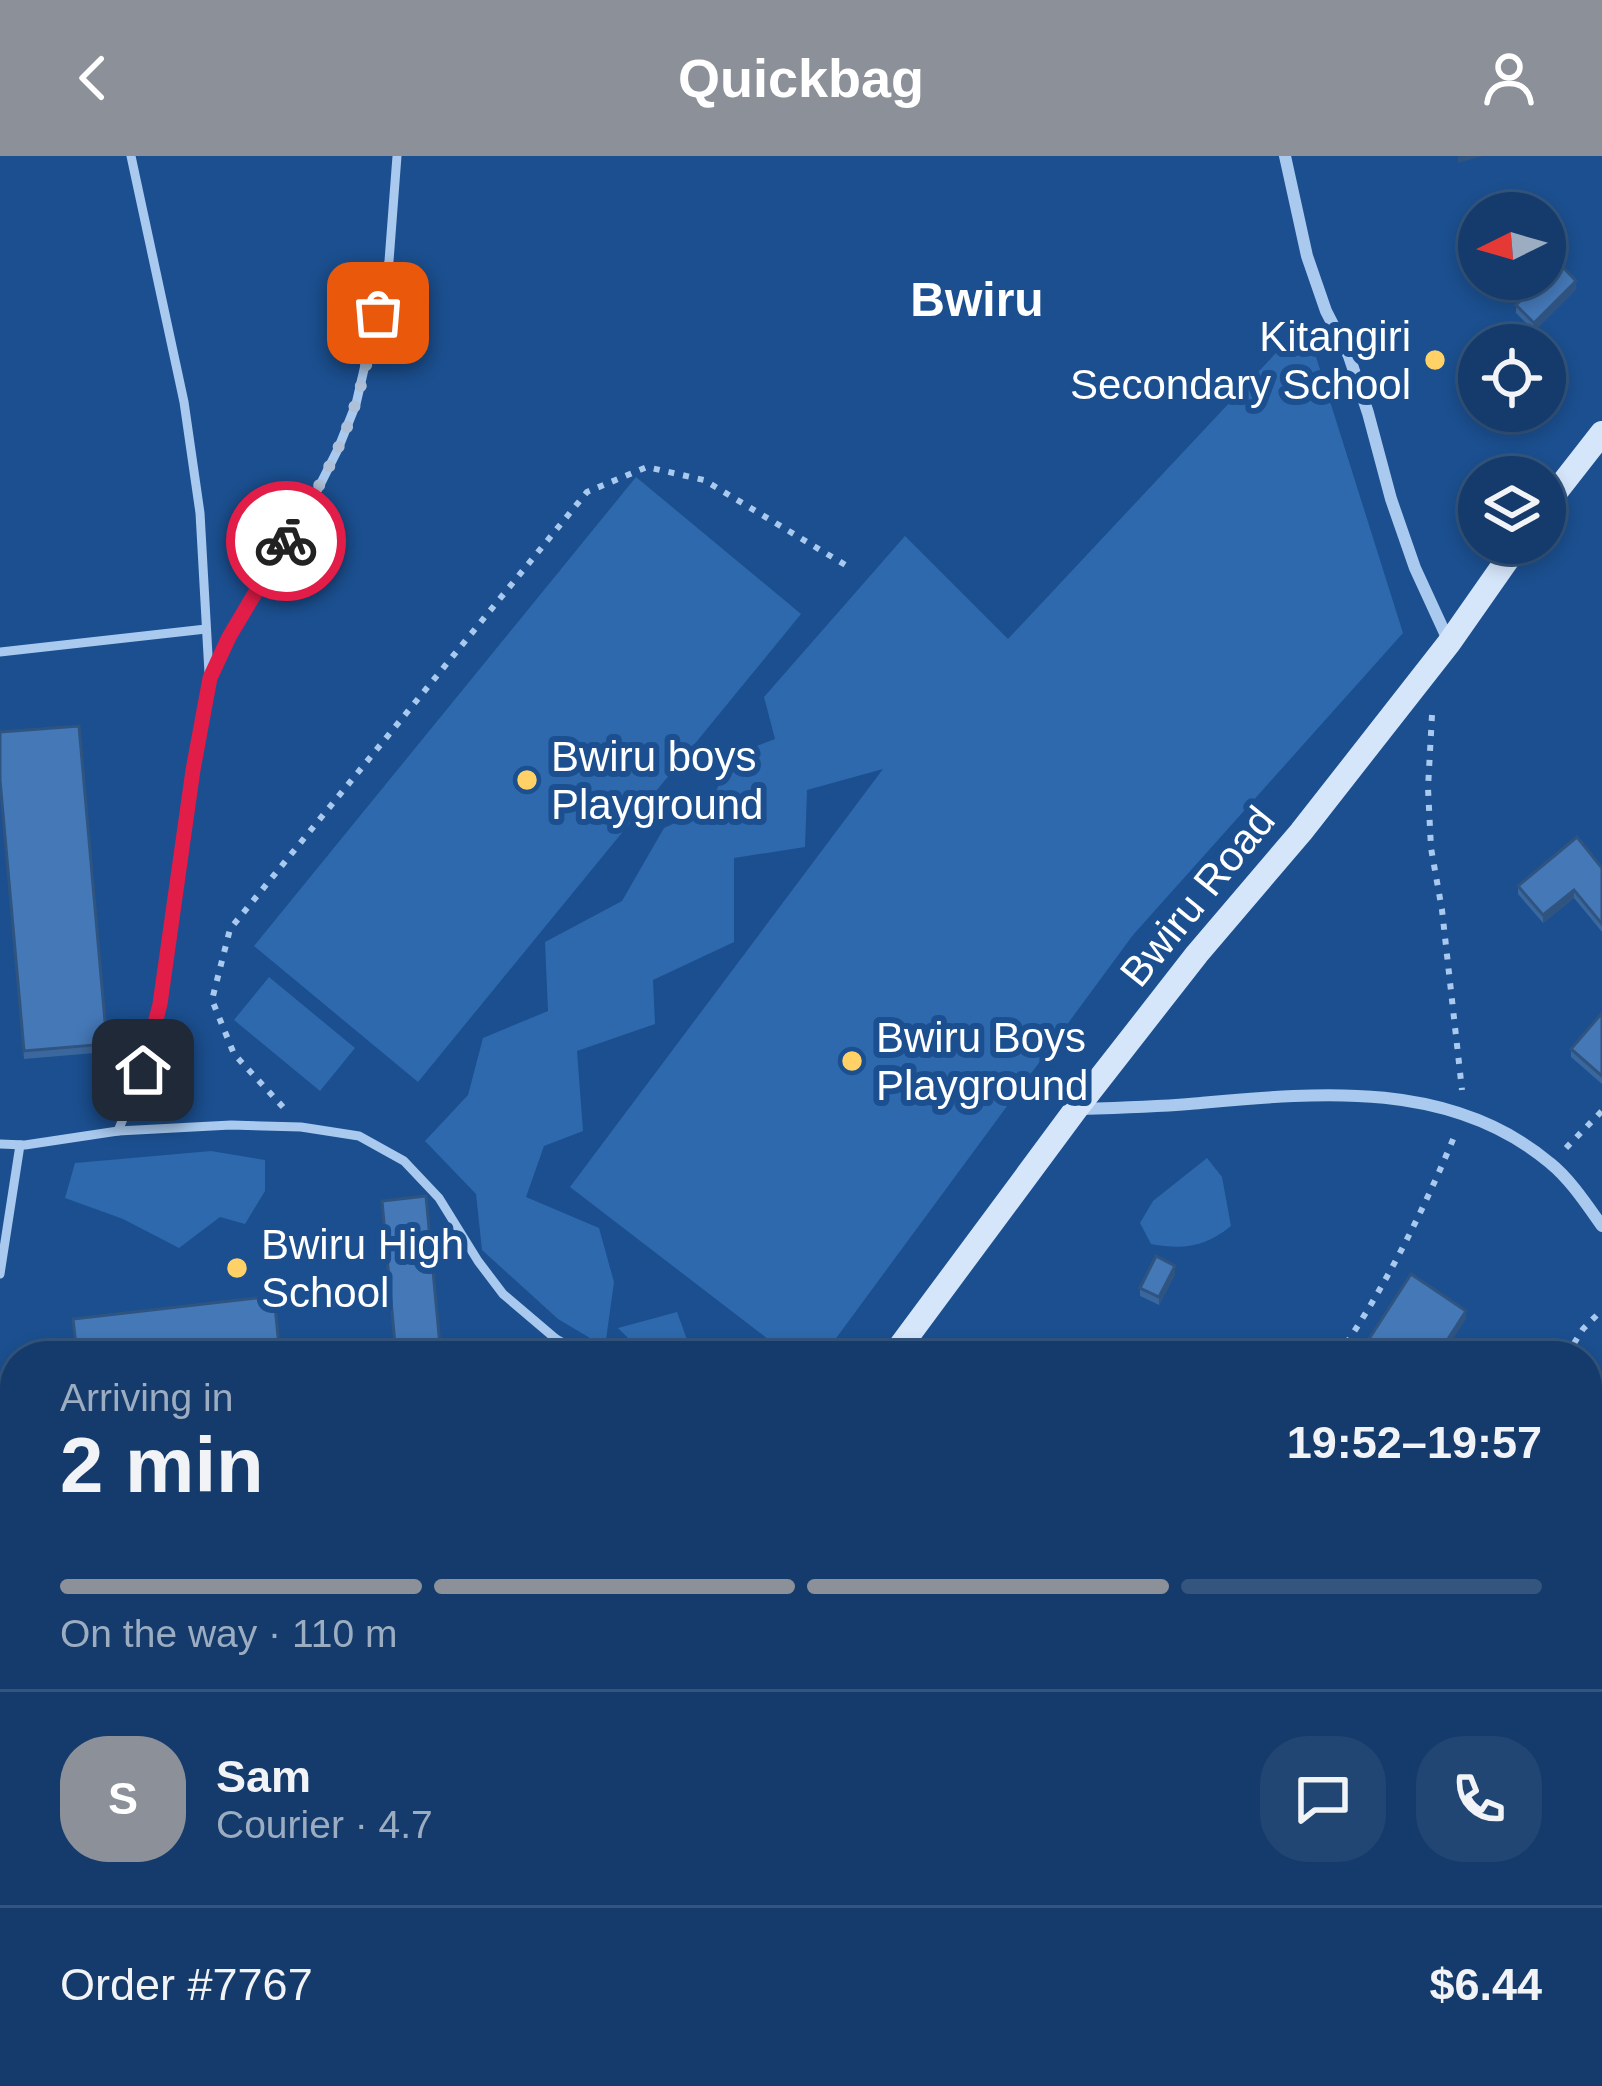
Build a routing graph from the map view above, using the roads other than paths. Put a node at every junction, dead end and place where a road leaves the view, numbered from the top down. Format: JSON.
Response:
{"nodes":[{"id":1,"x":131,"y":156,"type":"edge"},
{"id":2,"x":397,"y":156,"type":"edge"},
{"id":3,"x":1285,"y":156,"type":"edge"},
{"id":4,"x":1602,"y":433,"type":"edge"},
{"id":5,"x":1566,"y":479,"type":"edge"},
{"id":6,"x":1504,"y":564,"type":"edge"},
{"id":7,"x":206,"y":629,"type":"junction"},
{"id":8,"x":1449,"y":644,"type":"junction"},
{"id":9,"x":0,"y":652,"type":"edge"},
{"id":10,"x":210,"y":678,"type":"junction"},
{"id":11,"x":1076,"y":1109,"type":"junction"},
{"id":12,"x":118,"y":1131,"type":"junction"},
{"id":13,"x":0,"y":1144,"type":"edge"},
{"id":14,"x":20,"y":1145,"type":"junction"},
{"id":15,"x":1602,"y":1226,"type":"edge"},
{"id":16,"x":0,"y":1274,"type":"edge"},
{"id":17,"x":556,"y":1339,"type":"junction"},
{"id":18,"x":554,"y":1341,"type":"edge"},
{"id":19,"x":560,"y":1341,"type":"edge"},
{"id":20,"x":903,"y":1341,"type":"edge"}],
"edges":[{"from":1,"to":7,"type":"lane"},
{"from":2,"to":10,"type":"lane"},
{"from":3,"to":8,"type":"street"},
{"from":4,"to":5,"type":"main road"},
{"from":6,"to":8,"type":"main road","name":"Bwiru Road"},
{"from":7,"to":9,"type":"lane"},
{"from":7,"to":10,"type":"lane"},
{"from":8,"to":11,"type":"main road","name":"Bwiru Road"},
{"from":10,"to":12,"type":"lane"},
{"from":11,"to":15,"type":"street"},
{"from":11,"to":20,"type":"main road","name":"Bwiru Road"},
{"from":12,"to":14,"type":"lane"},
{"from":12,"to":17,"type":"lane"},
{"from":13,"to":14,"type":"lane"},
{"from":14,"to":16,"type":"lane"},
{"from":17,"to":18,"type":"lane"},
{"from":17,"to":19,"type":"lane"}]}
